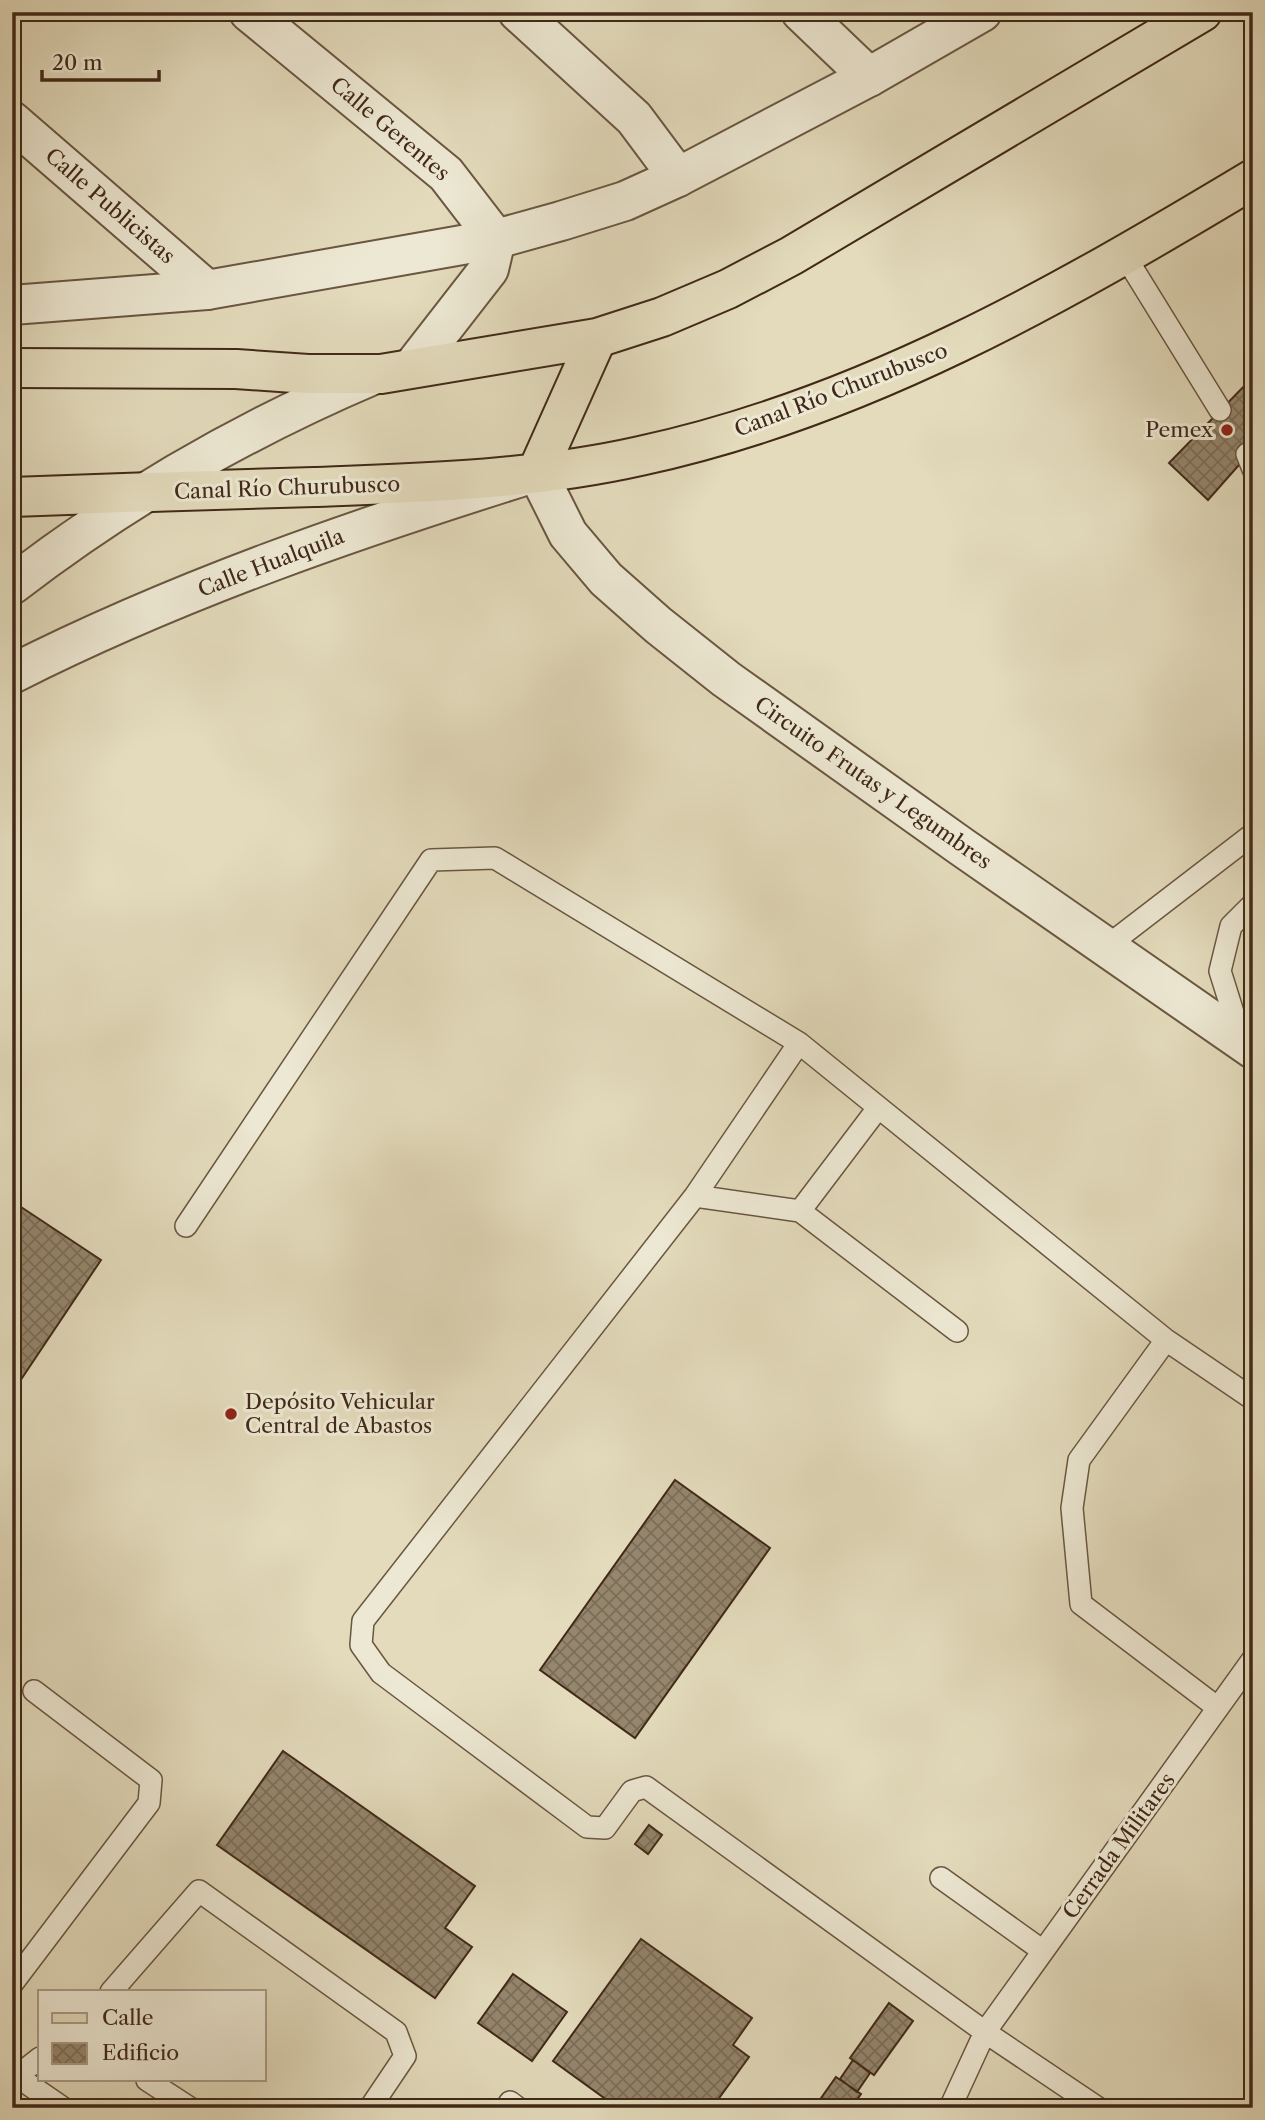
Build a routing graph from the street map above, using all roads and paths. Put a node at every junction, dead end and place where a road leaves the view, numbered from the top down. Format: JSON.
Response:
{"nodes":[{"id":1,"x":249,"y":12,"type":"edge"},
{"id":2,"x":517,"y":12,"type":"edge"},
{"id":3,"x":801,"y":12,"type":"edge"},
{"id":4,"x":982,"y":12,"type":"edge"},
{"id":5,"x":1202,"y":12,"type":"edge"},
{"id":6,"x":869,"y":77,"type":"junction"},
{"id":7,"x":12,"y":121,"type":"edge"},
{"id":8,"x":678,"y":177,"type":"junction"},
{"id":9,"x":1253,"y":179,"type":"edge"},
{"id":10,"x":496,"y":239,"type":"junction"},
{"id":11,"x":1125,"y":256,"type":"junction"},
{"id":12,"x":207,"y":290,"type":"junction"},
{"id":13,"x":12,"y":305,"type":"edge"},
{"id":14,"x":597,"y":338,"type":"junction"},
{"id":15,"x":12,"y":368,"type":"edge"},
{"id":16,"x":412,"y":368,"type":"junction"},
{"id":17,"x":373,"y":375,"type":"junction"},
{"id":18,"x":1220,"y":411,"type":"dead end"},
{"id":19,"x":537,"y":472,"type":"junction"},
{"id":20,"x":148,"y":492,"type":"junction"},
{"id":21,"x":12,"y":497,"type":"edge"},
{"id":22,"x":12,"y":585,"type":"edge"},
{"id":23,"x":12,"y":674,"type":"edge"},
{"id":24,"x":1253,"y":834,"type":"edge"},
{"id":25,"x":1253,"y":904,"type":"edge"},
{"id":26,"x":1106,"y":947,"type":"junction"},
{"id":27,"x":799,"y":1043,"type":"junction"},
{"id":28,"x":1248,"y":1046,"type":"edge"},
{"id":29,"x":878,"y":1108,"type":"junction"},
{"id":30,"x":695,"y":1196,"type":"junction"},
{"id":31,"x":800,"y":1211,"type":"junction"},
{"id":32,"x":186,"y":1226,"type":"dead end"},
{"id":33,"x":957,"y":1331,"type":"dead end"},
{"id":34,"x":1166,"y":1340,"type":"junction"},
{"id":35,"x":1253,"y":1399,"type":"edge"},
{"id":36,"x":1253,"y":1659,"type":"edge"},
{"id":37,"x":34,"y":1691,"type":"dead end"},
{"id":38,"x":1218,"y":1708,"type":"junction"},
{"id":39,"x":941,"y":1878,"type":"dead end"},
{"id":40,"x":1043,"y":1951,"type":"junction"},
{"id":41,"x":12,"y":1984,"type":"edge"},
{"id":42,"x":113,"y":1990,"type":"edge"},
{"id":43,"x":985,"y":2032,"type":"junction"},
{"id":44,"x":38,"y":2058,"type":"edge"},
{"id":45,"x":13,"y":2076,"type":"edge"},
{"id":46,"x":151,"y":2082,"type":"edge"},
{"id":47,"x":63,"y":2108,"type":"edge"},
{"id":48,"x":190,"y":2108,"type":"edge"},
{"id":49,"x":370,"y":2108,"type":"edge"},
{"id":50,"x":506,"y":2108,"type":"edge"},
{"id":51,"x":518,"y":2108,"type":"edge"},
{"id":52,"x":950,"y":2108,"type":"edge"},
{"id":53,"x":1098,"y":2108,"type":"edge"}],
"edges":[{"from":1,"to":10,"type":"street","name":"Calle Gerentes"},
{"from":2,"to":8,"type":"street"},
{"from":3,"to":6,"type":"street"},
{"from":4,"to":6,"type":"street"},
{"from":5,"to":14,"type":"main road"},
{"from":6,"to":8,"type":"street"},
{"from":7,"to":12,"type":"street","name":"Calle Publicistas"},
{"from":8,"to":10,"type":"street"},
{"from":9,"to":11,"type":"main road","name":"Canal Río Churubusco"},
{"from":10,"to":12,"type":"street"},
{"from":10,"to":16,"type":"street"},
{"from":11,"to":18,"type":"lane"},
{"from":11,"to":19,"type":"main road","name":"Canal Río Churubusco"},
{"from":12,"to":13,"type":"street"},
{"from":14,"to":16,"type":"main road"},
{"from":14,"to":19,"type":"main road"},
{"from":15,"to":17,"type":"main road"},
{"from":16,"to":17,"type":"main road"},
{"from":17,"to":20,"type":"street"},
{"from":19,"to":20,"type":"main road","name":"Canal Río Churubusco"},
{"from":19,"to":23,"type":"street","name":"Calle Hualquila"},
{"from":19,"to":26,"type":"street","name":"Circuito Frutas y Legumbres"},
{"from":20,"to":21,"type":"main road","name":"Canal Río Churubusco"},
{"from":20,"to":22,"type":"street"},
{"from":24,"to":26,"type":"lane"},
{"from":25,"to":28,"type":"lane"},
{"from":26,"to":28,"type":"street","name":"Circuito Frutas y Legumbres"},
{"from":27,"to":29,"type":"lane"},
{"from":27,"to":30,"type":"lane"},
{"from":27,"to":32,"type":"lane"},
{"from":29,"to":31,"type":"lane"},
{"from":29,"to":34,"type":"lane"},
{"from":30,"to":31,"type":"lane"},
{"from":30,"to":43,"type":"lane"},
{"from":31,"to":33,"type":"lane"},
{"from":34,"to":35,"type":"lane"},
{"from":34,"to":38,"type":"lane"},
{"from":36,"to":38,"type":"lane","name":"Cerrada Militares"},
{"from":37,"to":41,"type":"lane"},
{"from":38,"to":40,"type":"lane","name":"Cerrada Militares"},
{"from":39,"to":40,"type":"lane"},
{"from":40,"to":43,"type":"lane","name":"Cerrada Militares"},
{"from":42,"to":49,"type":"lane"},
{"from":43,"to":52,"type":"lane","name":"Cerrada Militares"},
{"from":43,"to":53,"type":"lane"},
{"from":44,"to":45,"type":"lane"},
{"from":45,"to":47,"type":"lane"},
{"from":46,"to":48,"type":"lane"},
{"from":50,"to":51,"type":"lane"}]}
